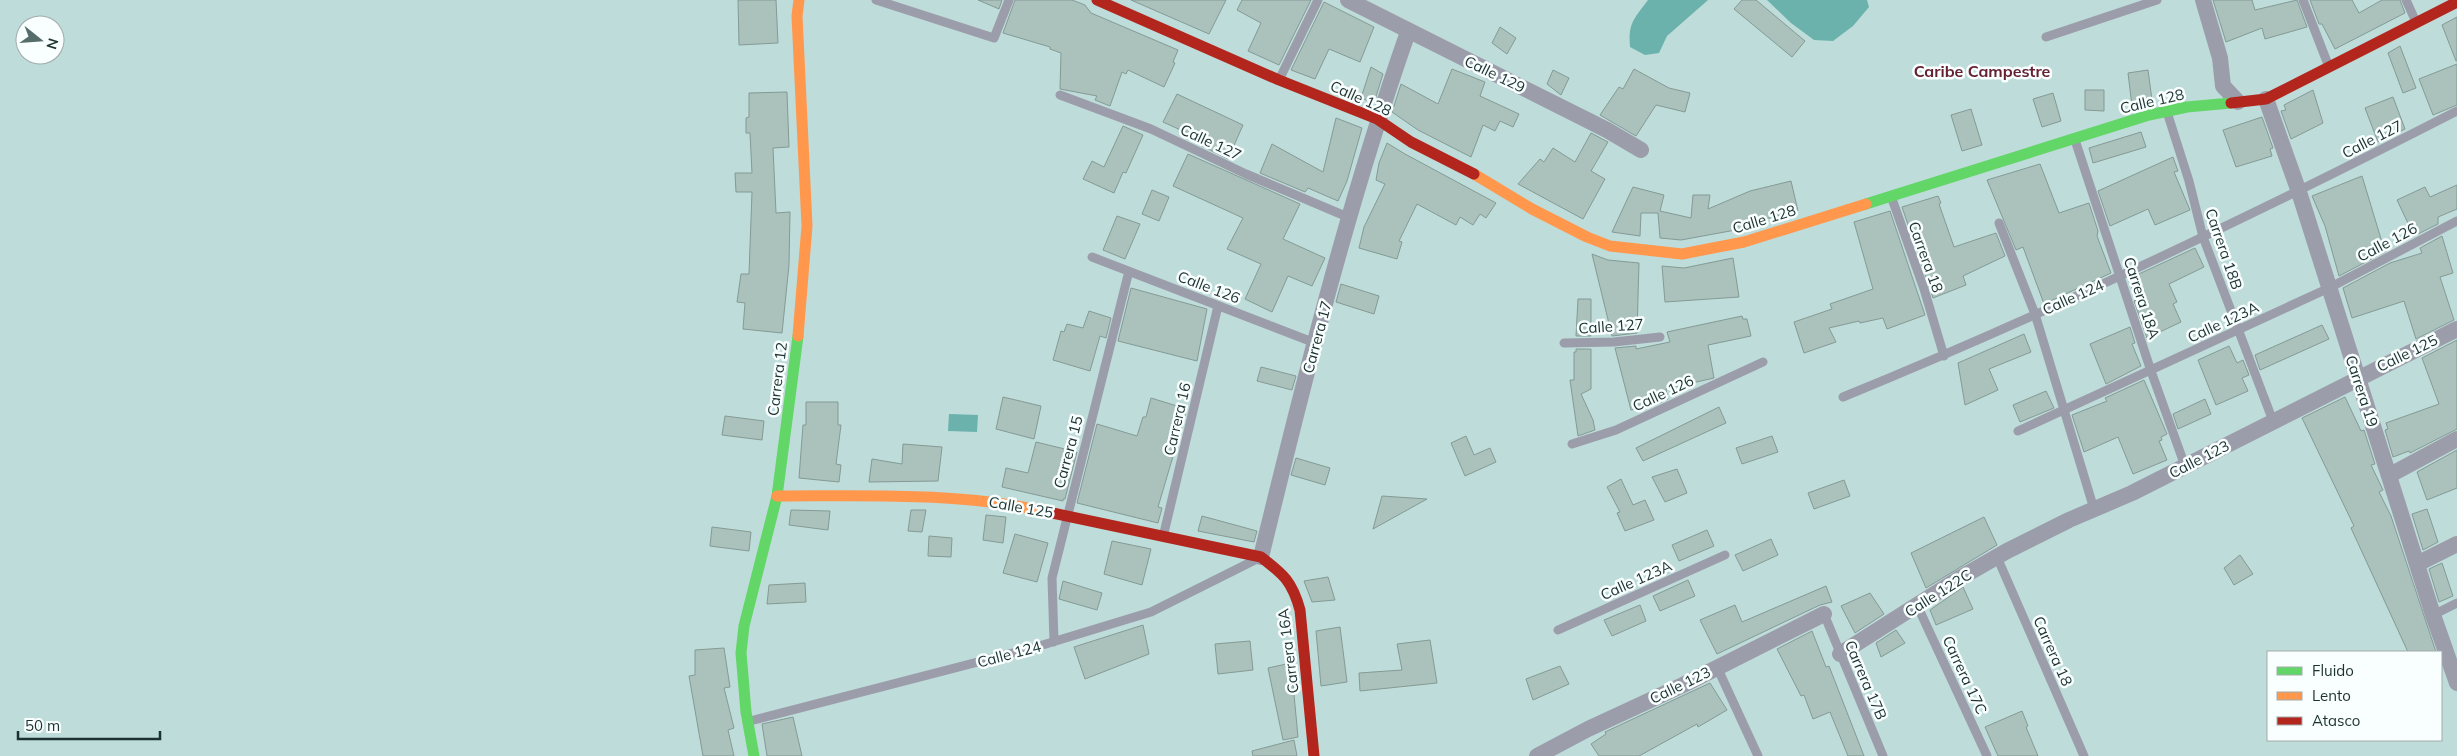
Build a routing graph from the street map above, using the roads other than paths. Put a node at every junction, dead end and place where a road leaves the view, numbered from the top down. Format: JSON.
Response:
{"nodes":[{"id":1,"x":798,"y":0,"type":"edge"},
{"id":2,"x":876,"y":0,"type":"edge"},
{"id":3,"x":1009,"y":0,"type":"edge"},
{"id":4,"x":1097,"y":0,"type":"edge"},
{"id":5,"x":1318,"y":0,"type":"edge"},
{"id":6,"x":1348,"y":0,"type":"edge"},
{"id":7,"x":2157,"y":0,"type":"edge"},
{"id":8,"x":2204,"y":0,"type":"edge"},
{"id":9,"x":2303,"y":0,"type":"edge"},
{"id":10,"x":2406,"y":0,"type":"edge"},
{"id":11,"x":2457,"y":2,"type":"edge"},
{"id":12,"x":2416,"y":22,"type":"junction"},
{"id":13,"x":1408,"y":32,"type":"junction"},
{"id":14,"x":2046,"y":37,"type":"dead end"},
{"id":15,"x":2329,"y":67,"type":"junction"},
{"id":16,"x":1279,"y":80,"type":"junction"},
{"id":17,"x":1060,"y":95,"type":"dead end"},
{"id":18,"x":2266,"y":99,"type":"junction"},
{"id":19,"x":2238,"y":102,"type":"junction"},
{"id":20,"x":2457,"y":111,"type":"edge"},
{"id":21,"x":2167,"y":112,"type":"junction"},
{"id":22,"x":1377,"y":119,"type":"junction"},
{"id":23,"x":2074,"y":137,"type":"junction"},
{"id":24,"x":1641,"y":150,"type":"dead end"},
{"id":25,"x":2300,"y":192,"type":"junction"},
{"id":26,"x":1891,"y":196,"type":"junction"},
{"id":27,"x":1350,"y":218,"type":"junction"},
{"id":28,"x":2457,"y":221,"type":"edge"},
{"id":29,"x":1999,"y":222,"type":"dead end"},
{"id":30,"x":2202,"y":237,"type":"junction"},
{"id":31,"x":1092,"y":258,"type":"dead end"},
{"id":32,"x":1129,"y":271,"type":"junction"},
{"id":33,"x":2122,"y":275,"type":"junction"},
{"id":34,"x":2329,"y":288,"type":"junction"},
{"id":35,"x":1218,"y":306,"type":"junction"},
{"id":36,"x":2035,"y":314,"type":"junction"},
{"id":37,"x":2457,"y":329,"type":"edge"},
{"id":38,"x":2238,"y":330,"type":"junction"},
{"id":39,"x":1660,"y":337,"type":"dead end"},
{"id":40,"x":1315,"y":343,"type":"junction"},
{"id":41,"x":1564,"y":343,"type":"dead end"},
{"id":42,"x":1944,"y":356,"type":"junction"},
{"id":43,"x":1763,"y":362,"type":"dead end"},
{"id":44,"x":2151,"y":371,"type":"junction"},
{"id":45,"x":2357,"y":378,"type":"junction"},
{"id":46,"x":1843,"y":397,"type":"dead end"},
{"id":47,"x":2066,"y":410,"type":"junction"},
{"id":48,"x":2273,"y":421,"type":"junction"},
{"id":49,"x":2018,"y":431,"type":"dead end"},
{"id":50,"x":2457,"y":439,"type":"edge"},
{"id":51,"x":1572,"y":444,"type":"dead end"},
{"id":52,"x":2185,"y":466,"type":"junction"},
{"id":53,"x":2390,"y":475,"type":"junction"},
{"id":54,"x":777,"y":496,"type":"junction"},
{"id":55,"x":2094,"y":509,"type":"junction"},
{"id":56,"x":1066,"y":515,"type":"junction"},
{"id":57,"x":2038,"y":536,"type":"joint"},
{"id":58,"x":1163,"y":538,"type":"junction"},
{"id":59,"x":2457,"y":544,"type":"edge"},
{"id":60,"x":1725,"y":555,"type":"dead end"},
{"id":61,"x":1261,"y":557,"type":"junction"},
{"id":62,"x":1997,"y":557,"type":"junction"},
{"id":63,"x":2417,"y":564,"type":"junction"},
{"id":64,"x":2457,"y":603,"type":"edge"},
{"id":65,"x":1917,"y":605,"type":"junction"},
{"id":66,"x":1824,"y":614,"type":"joint"},
{"id":67,"x":2433,"y":614,"type":"junction"},
{"id":68,"x":1558,"y":630,"type":"dead end"},
{"id":69,"x":1054,"y":642,"type":"junction"},
{"id":70,"x":1840,"y":654,"type":"junction"},
{"id":71,"x":2444,"y":659,"type":"edge"},
{"id":72,"x":1717,"y":667,"type":"junction"},
{"id":73,"x":2457,"y":683,"type":"edge"},
{"id":74,"x":747,"y":721,"type":"junction"},
{"id":75,"x":754,"y":756,"type":"edge"},
{"id":76,"x":1314,"y":756,"type":"edge"},
{"id":77,"x":1537,"y":756,"type":"edge"},
{"id":78,"x":1758,"y":756,"type":"edge"},
{"id":79,"x":1883,"y":756,"type":"edge"},
{"id":80,"x":1987,"y":756,"type":"edge"},
{"id":81,"x":2084,"y":756,"type":"edge"}],
"edges":[{"from":1,"to":54,"type":"street","name":"Carrera 12"},
{"from":2,"to":3,"type":"lane"},
{"from":4,"to":16,"type":"street","name":"Calle 128"},
{"from":5,"to":16,"type":"lane"},
{"from":6,"to":13,"type":"street","name":"Calle 129"},
{"from":7,"to":14,"type":"lane"},
{"from":8,"to":19,"type":"street"},
{"from":9,"to":15,"type":"lane"},
{"from":10,"to":12,"type":"lane"},
{"from":11,"to":12,"type":"street","name":"Calle 128"},
{"from":12,"to":15,"type":"street","name":"Calle 128"},
{"from":13,"to":22,"type":"street","name":"Carrera 17"},
{"from":13,"to":24,"type":"street","name":"Calle 129"},
{"from":15,"to":18,"type":"street","name":"Calle 128"},
{"from":16,"to":22,"type":"street","name":"Calle 128"},
{"from":17,"to":27,"type":"lane","name":"Calle 127"},
{"from":18,"to":19,"type":"street","name":"Calle 128"},
{"from":18,"to":25,"type":"street","name":"Carrera 19"},
{"from":19,"to":21,"type":"street","name":"Calle 128"},
{"from":20,"to":25,"type":"lane","name":"Calle 127"},
{"from":21,"to":23,"type":"street","name":"Calle 128"},
{"from":21,"to":30,"type":"lane","name":"Carrera 18B"},
{"from":22,"to":26,"type":"street","name":"Calle 128"},
{"from":22,"to":27,"type":"street","name":"Carrera 17"},
{"from":23,"to":26,"type":"street","name":"Calle 128"},
{"from":23,"to":33,"type":"lane","name":"Carrera 18A"},
{"from":25,"to":30,"type":"lane","name":"Calle 124"},
{"from":25,"to":34,"type":"street","name":"Carrera 19"},
{"from":26,"to":42,"type":"lane","name":"Carrera 18"},
{"from":27,"to":40,"type":"street","name":"Carrera 17"},
{"from":28,"to":34,"type":"lane","name":"Calle 126"},
{"from":29,"to":36,"type":"lane"},
{"from":30,"to":33,"type":"lane","name":"Calle 124"},
{"from":30,"to":38,"type":"lane","name":"Carrera 18B"},
{"from":31,"to":32,"type":"lane","name":"Calle 126"},
{"from":32,"to":35,"type":"lane","name":"Calle 126"},
{"from":32,"to":56,"type":"lane","name":"Carrera 15"},
{"from":33,"to":36,"type":"lane","name":"Calle 124"},
{"from":33,"to":44,"type":"lane","name":"Carrera 18A"},
{"from":34,"to":38,"type":"lane","name":"Calle 123A"},
{"from":34,"to":45,"type":"street","name":"Carrera 19"},
{"from":35,"to":40,"type":"lane","name":"Calle 126"},
{"from":35,"to":58,"type":"lane","name":"Carrera 16"},
{"from":36,"to":42,"type":"lane","name":"Calle 124"},
{"from":36,"to":47,"type":"lane"},
{"from":37,"to":45,"type":"street","name":"Calle 125"},
{"from":38,"to":44,"type":"lane","name":"Calle 123A"},
{"from":38,"to":48,"type":"lane","name":"Carrera 18B"},
{"from":39,"to":41,"type":"lane","name":"Calle 127"},
{"from":40,"to":61,"type":"street","name":"Carrera 17"},
{"from":42,"to":46,"type":"lane","name":"Calle 124"},
{"from":43,"to":51,"type":"lane","name":"Calle 126"},
{"from":44,"to":47,"type":"lane","name":"Calle 123A"},
{"from":44,"to":52,"type":"lane","name":"Carrera 18A"},
{"from":45,"to":48,"type":"street","name":"Calle 123"},
{"from":45,"to":53,"type":"street","name":"Carrera 19"},
{"from":47,"to":49,"type":"lane","name":"Calle 123A"},
{"from":47,"to":55,"type":"lane"},
{"from":48,"to":52,"type":"street","name":"Calle 123"},
{"from":50,"to":53,"type":"street"},
{"from":52,"to":55,"type":"street","name":"Calle 123"},
{"from":53,"to":63,"type":"street","name":"Carrera 19"},
{"from":54,"to":56,"type":"street","name":"Calle 125"},
{"from":54,"to":74,"type":"street","name":"Carrera 12"},
{"from":55,"to":57,"type":"street","name":"Calle 123"},
{"from":56,"to":58,"type":"street","name":"Calle 125"},
{"from":56,"to":69,"type":"lane","name":"Carrera 15"},
{"from":57,"to":62,"type":"street","name":"Calle 122C"},
{"from":58,"to":61,"type":"street","name":"Calle 125"},
{"from":59,"to":63,"type":"street"},
{"from":60,"to":68,"type":"lane","name":"Calle 123A"},
{"from":61,"to":69,"type":"lane","name":"Calle 124"},
{"from":61,"to":76,"type":"street","name":"Carrera 16A"},
{"from":62,"to":65,"type":"street","name":"Calle 122C"},
{"from":62,"to":81,"type":"lane","name":"Carrera 18"},
{"from":63,"to":67,"type":"street","name":"Carrera 19"},
{"from":64,"to":67,"type":"lane"},
{"from":65,"to":70,"type":"street","name":"Calle 122C"},
{"from":65,"to":80,"type":"lane","name":"Carrera 17C"},
{"from":66,"to":70,"type":"lane","name":"Carrera 17B"},
{"from":66,"to":72,"type":"street","name":"Calle 123"},
{"from":67,"to":71,"type":"street","name":"Carrera 19"},
{"from":69,"to":74,"type":"lane","name":"Calle 124"},
{"from":70,"to":79,"type":"lane","name":"Carrera 17B"},
{"from":71,"to":73,"type":"street","name":"Carrera 19"},
{"from":72,"to":77,"type":"street","name":"Calle 123"},
{"from":72,"to":78,"type":"lane"},
{"from":74,"to":75,"type":"street","name":"Carrera 12"}]}
